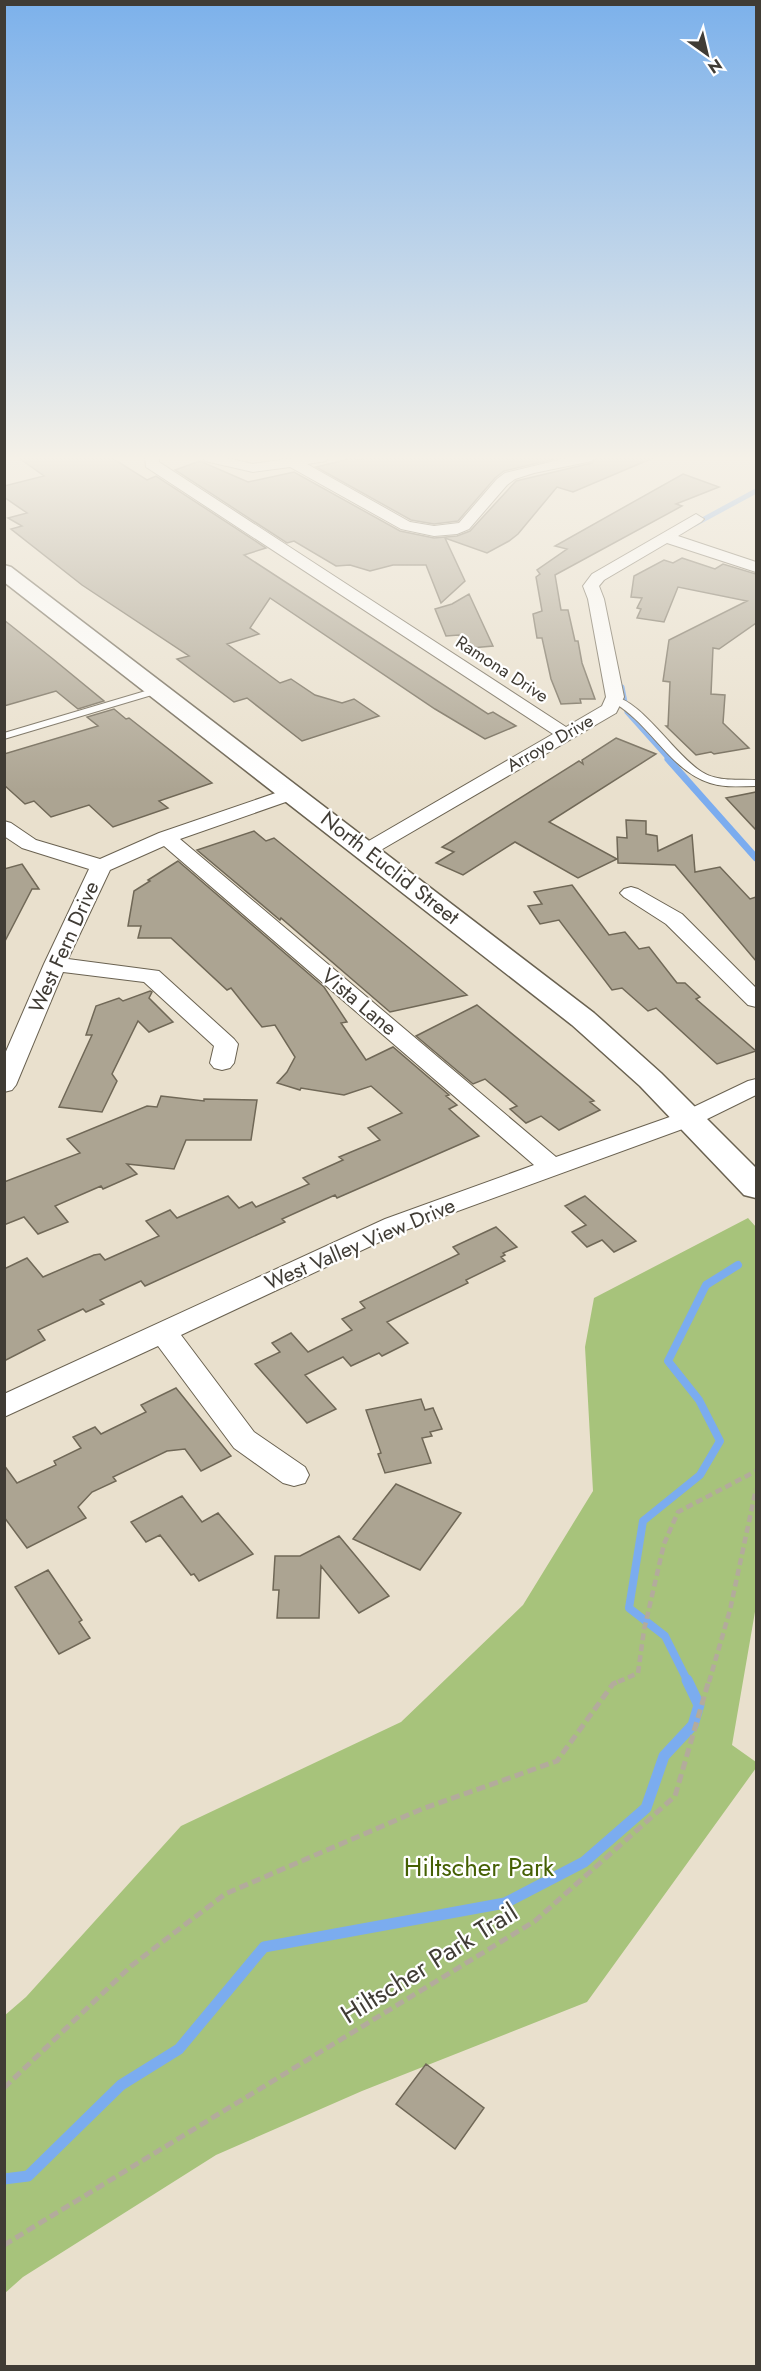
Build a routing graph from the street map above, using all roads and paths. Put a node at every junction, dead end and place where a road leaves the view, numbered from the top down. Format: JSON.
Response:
{"nodes":[{"id":1,"x":312,"y":569,"type":"edge"},
{"id":2,"x":612,"y":569,"type":"edge"},
{"id":3,"x":4,"y":571,"type":"edge"},
{"id":4,"x":159,"y":690,"type":"junction"},
{"id":5,"x":614,"y":699,"type":"junction"},
{"id":6,"x":566,"y":734,"type":"junction"},
{"id":7,"x":4,"y":736,"type":"edge"},
{"id":8,"x":756,"y":783,"type":"edge"},
{"id":9,"x":293,"y":793,"type":"junction"},
{"id":10,"x":8,"y":834,"type":"edge"},
{"id":11,"x":166,"y":837,"type":"junction"},
{"id":12,"x":367,"y":850,"type":"junction"},
{"id":13,"x":100,"y":866,"type":"junction"},
{"id":14,"x":631,"y":893,"type":"dead end"},
{"id":15,"x":55,"y":964,"type":"junction"},
{"id":16,"x":756,"y":1000,"type":"edge"},
{"id":17,"x":222,"y":1063,"type":"dead end"},
{"id":18,"x":4,"y":1085,"type":"edge"},
{"id":19,"x":756,"y":1086,"type":"edge"},
{"id":20,"x":690,"y":1118,"type":"junction"},
{"id":21,"x":553,"y":1168,"type":"junction"},
{"id":22,"x":756,"y":1187,"type":"edge"},
{"id":23,"x":163,"y":1332,"type":"junction"},
{"id":24,"x":4,"y":1406,"type":"edge"},
{"id":25,"x":756,"y":1471,"type":"edge"},
{"id":26,"x":294,"y":1475,"type":"dead end"},
{"id":27,"x":756,"y":1490,"type":"edge"},
{"id":28,"x":4,"y":2088,"type":"edge"},
{"id":29,"x":4,"y":2245,"type":"edge"}],
"edges":[{"from":1,"to":6,"type":"street","name":"Ramona Drive"},
{"from":2,"to":5,"type":"street","name":"Arroyo Drive"},
{"from":3,"to":4,"type":"main road","name":"North Euclid Street"},
{"from":4,"to":7,"type":"lane"},
{"from":4,"to":9,"type":"main road","name":"North Euclid Street"},
{"from":5,"to":6,"type":"street","name":"Arroyo Drive"},
{"from":5,"to":8,"type":"lane"},
{"from":6,"to":12,"type":"street","name":"Arroyo Drive"},
{"from":9,"to":11,"type":"street","name":"West Fern Drive"},
{"from":9,"to":12,"type":"main road","name":"North Euclid Street"},
{"from":10,"to":13,"type":"street"},
{"from":11,"to":13,"type":"street","name":"West Fern Drive"},
{"from":11,"to":21,"type":"street","name":"Vista Lane"},
{"from":12,"to":20,"type":"main road","name":"North Euclid Street"},
{"from":13,"to":15,"type":"street","name":"West Fern Drive"},
{"from":14,"to":16,"type":"street"},
{"from":15,"to":17,"type":"street"},
{"from":15,"to":18,"type":"street","name":"West Fern Drive"},
{"from":19,"to":20,"type":"street","name":"West Valley View Drive"},
{"from":20,"to":21,"type":"street","name":"West Valley View Drive"},
{"from":20,"to":22,"type":"main road","name":"North Euclid Street"},
{"from":21,"to":23,"type":"street","name":"West Valley View Drive"},
{"from":23,"to":24,"type":"street","name":"West Valley View Drive"},
{"from":23,"to":26,"type":"street"},
{"from":25,"to":28,"type":"path"},
{"from":27,"to":29,"type":"path","name":"Hiltscher Park Trail"}]}
